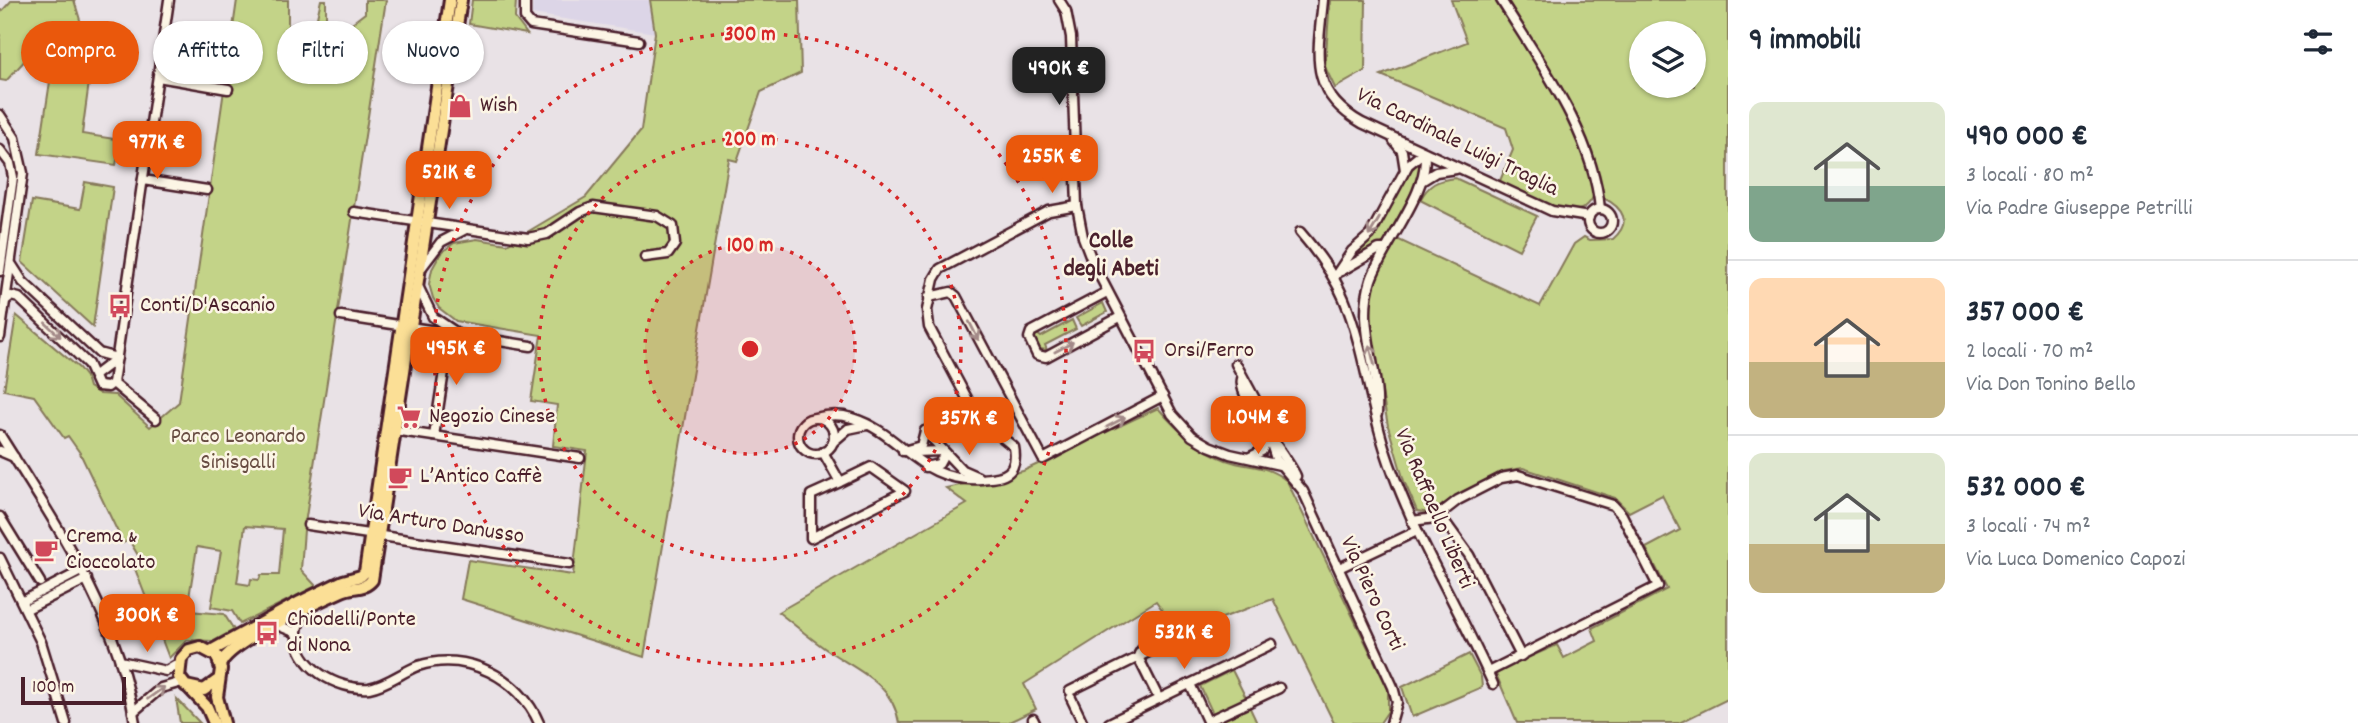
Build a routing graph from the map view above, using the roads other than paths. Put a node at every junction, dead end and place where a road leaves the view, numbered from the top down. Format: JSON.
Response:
{"nodes":[{"id":1,"x":169,"y":0,"type":"edge"},
{"id":2,"x":450,"y":0,"type":"edge"},
{"id":3,"x":461,"y":0,"type":"edge"},
{"id":4,"x":525,"y":0,"type":"edge"},
{"id":5,"x":1059,"y":0,"type":"edge"},
{"id":6,"x":1323,"y":0,"type":"edge"},
{"id":7,"x":1501,"y":0,"type":"edge"},
{"id":8,"x":166,"y":21,"type":"edge"},
{"id":9,"x":639,"y":41,"type":"dead end"},
{"id":10,"x":157,"y":84,"type":"edge"},
{"id":11,"x":199,"y":84,"type":"edge"},
{"id":12,"x":228,"y":89,"type":"dead end"},
{"id":13,"x":0,"y":115,"type":"edge"},
{"id":14,"x":1390,"y":136,"type":"junction"},
{"id":15,"x":0,"y":150,"type":"edge"},
{"id":16,"x":1424,"y":152,"type":"junction"},
{"id":17,"x":1461,"y":169,"type":"junction"},
{"id":18,"x":1405,"y":170,"type":"junction"},
{"id":19,"x":143,"y":180,"type":"junction"},
{"id":20,"x":1421,"y":182,"type":"junction"},
{"id":21,"x":206,"y":190,"type":"dead end"},
{"id":22,"x":1077,"y":206,"type":"junction"},
{"id":23,"x":1600,"y":209,"type":"junction"},
{"id":24,"x":354,"y":212,"type":"dead end"},
{"id":25,"x":1588,"y":217,"type":"junction"},
{"id":26,"x":422,"y":222,"type":"junction"},
{"id":27,"x":466,"y":229,"type":"junction"},
{"id":28,"x":1300,"y":232,"type":"dead end"},
{"id":29,"x":5,"y":234,"type":"junction"},
{"id":30,"x":15,"y":236,"type":"junction"},
{"id":31,"x":1386,"y":249,"type":"junction"},
{"id":32,"x":645,"y":257,"type":"dead end"},
{"id":33,"x":12,"y":260,"type":"junction"},
{"id":34,"x":0,"y":271,"type":"edge"},
{"id":35,"x":418,"y":278,"type":"junction"},
{"id":36,"x":1334,"y":278,"type":"junction"},
{"id":37,"x":1107,"y":292,"type":"junction"},
{"id":38,"x":929,"y":297,"type":"junction"},
{"id":39,"x":3,"y":305,"type":"edge"},
{"id":40,"x":341,"y":316,"type":"dead end"},
{"id":41,"x":1120,"y":317,"type":"junction"},
{"id":42,"x":406,"y":326,"type":"junction"},
{"id":43,"x":450,"y":333,"type":"junction"},
{"id":44,"x":459,"y":335,"type":"junction"},
{"id":45,"x":0,"y":337,"type":"edge"},
{"id":46,"x":531,"y":346,"type":"dead end"},
{"id":47,"x":117,"y":358,"type":"junction"},
{"id":48,"x":1236,"y":364,"type":"dead end"},
{"id":49,"x":106,"y":369,"type":"junction"},
{"id":50,"x":94,"y":375,"type":"junction"},
{"id":51,"x":114,"y":380,"type":"junction"},
{"id":52,"x":1163,"y":396,"type":"junction"},
{"id":53,"x":815,"y":418,"type":"junction"},
{"id":54,"x":156,"y":419,"type":"dead end"},
{"id":55,"x":1376,"y":422,"type":"junction"},
{"id":56,"x":868,"y":425,"type":"junction"},
{"id":57,"x":391,"y":430,"type":"junction"},
{"id":58,"x":1267,"y":430,"type":"junction"},
{"id":59,"x":0,"y":435,"type":"edge"},
{"id":60,"x":434,"y":436,"type":"junction"},
{"id":61,"x":833,"y":442,"type":"junction"},
{"id":62,"x":0,"y":451,"type":"edge"},
{"id":63,"x":906,"y":451,"type":"junction"},
{"id":64,"x":823,"y":452,"type":"junction"},
{"id":65,"x":944,"y":452,"type":"junction"},
{"id":66,"x":14,"y":457,"type":"junction"},
{"id":67,"x":580,"y":458,"type":"dead end"},
{"id":68,"x":1248,"y":458,"type":"junction"},
{"id":69,"x":1280,"y":465,"type":"junction"},
{"id":70,"x":925,"y":467,"type":"junction"},
{"id":71,"x":985,"y":478,"type":"junction"},
{"id":72,"x":840,"y":482,"type":"junction"},
{"id":73,"x":1298,"y":482,"type":"junction"},
{"id":74,"x":43,"y":501,"type":"junction"},
{"id":75,"x":35,"y":506,"type":"dead end"},
{"id":76,"x":1440,"y":515,"type":"junction"},
{"id":77,"x":0,"y":517,"type":"edge"},
{"id":78,"x":1412,"y":521,"type":"junction"},
{"id":79,"x":308,"y":525,"type":"dead end"},
{"id":80,"x":1417,"y":531,"type":"junction"},
{"id":81,"x":375,"y":535,"type":"junction"},
{"id":82,"x":0,"y":558,"type":"edge"},
{"id":83,"x":569,"y":564,"type":"dead end"},
{"id":84,"x":1339,"y":568,"type":"junction"},
{"id":85,"x":83,"y":570,"type":"junction"},
{"id":86,"x":88,"y":579,"type":"junction"},
{"id":87,"x":40,"y":582,"type":"dead end"},
{"id":88,"x":25,"y":605,"type":"junction"},
{"id":89,"x":304,"y":610,"type":"junction"},
{"id":90,"x":277,"y":625,"type":"junction"},
{"id":91,"x":297,"y":633,"type":"junction"},
{"id":92,"x":1272,"y":645,"type":"dead end"},
{"id":93,"x":211,"y":651,"type":"junction"},
{"id":94,"x":1521,"y":656,"type":"junction"},
{"id":95,"x":120,"y":661,"type":"junction"},
{"id":96,"x":220,"y":663,"type":"junction"},
{"id":97,"x":178,"y":664,"type":"junction"},
{"id":98,"x":1488,"y":672,"type":"junction"},
{"id":99,"x":218,"y":680,"type":"junction"},
{"id":100,"x":184,"y":684,"type":"junction"},
{"id":101,"x":1190,"y":684,"type":"junction"},
{"id":102,"x":1493,"y":684,"type":"dead end"},
{"id":103,"x":1279,"y":688,"type":"dead end"},
{"id":104,"x":1159,"y":699,"type":"junction"},
{"id":105,"x":133,"y":712,"type":"junction"},
{"id":106,"x":1128,"y":719,"type":"edge"},
{"id":107,"x":1208,"y":722,"type":"edge"},
{"id":108,"x":66,"y":723,"type":"edge"},
{"id":109,"x":135,"y":723,"type":"edge"},
{"id":110,"x":214,"y":723,"type":"edge"},
{"id":111,"x":224,"y":723,"type":"edge"},
{"id":112,"x":539,"y":723,"type":"edge"},
{"id":113,"x":1083,"y":723,"type":"edge"},
{"id":114,"x":1109,"y":723,"type":"edge"},
{"id":115,"x":1391,"y":723,"type":"edge"}],
"edges":[{"from":1,"to":8,"type":"street"},
{"from":2,"to":26,"type":"main road"},
{"from":3,"to":26,"type":"main road"},
{"from":4,"to":9,"type":"street"},
{"from":5,"to":22,"type":"street"},
{"from":6,"to":14,"type":"street","name":"Via Cardinale Luigi Traglia"},
{"from":7,"to":23,"type":"street"},
{"from":10,"to":19,"type":"street"},
{"from":11,"to":12,"type":"street"},
{"from":13,"to":30,"type":"street"},
{"from":14,"to":16,"type":"street","name":"Via Cardinale Luigi Traglia"},
{"from":14,"to":18,"type":"street"},
{"from":15,"to":29,"type":"street"},
{"from":16,"to":17,"type":"street","name":"Via Cardinale Luigi Traglia"},
{"from":16,"to":18,"type":"street"},
{"from":16,"to":20,"type":"street"},
{"from":17,"to":20,"type":"street"},
{"from":17,"to":25,"type":"street","name":"Via Cardinale Luigi Traglia"},
{"from":18,"to":36,"type":"street","one_way":true},
{"from":19,"to":21,"type":"street"},
{"from":19,"to":47,"type":"street"},
{"from":20,"to":31,"type":"street"},
{"from":22,"to":37,"type":"street"},
{"from":22,"to":38,"type":"street"},
{"from":23,"to":25,"type":"street"},
{"from":23,"to":25,"type":"street"},
{"from":24,"to":26,"type":"street"},
{"from":26,"to":27,"type":"street"},
{"from":26,"to":35,"type":"main road"},
{"from":26,"to":42,"type":"main road"},
{"from":27,"to":32,"type":"street"},
{"from":27,"to":35,"type":"street"},
{"from":28,"to":36,"type":"street","name":"Via Raffaello Liberti"},
{"from":29,"to":30,"type":"street"},
{"from":29,"to":34,"type":"street"},
{"from":30,"to":33,"type":"street"},
{"from":31,"to":36,"type":"street"},
{"from":55,"to":31,"type":"street","one_way":true},
{"from":33,"to":39,"type":"street"},
{"from":33,"to":47,"type":"street"},
{"from":35,"to":42,"type":"main road"},
{"from":35,"to":44,"type":"street"},
{"from":36,"to":55,"type":"street","name":"Via Raffaello Liberti"},
{"from":37,"to":41,"type":"street"},
{"from":37,"to":41,"type":"street","one_way":true},
{"from":38,"to":52,"type":"street","one_way":true},
{"from":38,"to":71,"type":"street"},
{"from":39,"to":45,"type":"street"},
{"from":39,"to":50,"type":"street","one_way":true},
{"from":40,"to":42,"type":"street"},
{"from":41,"to":52,"type":"street"},
{"from":42,"to":43,"type":"street"},
{"from":42,"to":57,"type":"main road"},
{"from":43,"to":44,"type":"street"},
{"from":43,"to":60,"type":"street"},
{"from":44,"to":46,"type":"street"},
{"from":47,"to":49,"type":"street"},
{"from":47,"to":51,"type":"street"},
{"from":48,"to":58,"type":"street","name":"Via Piero Corti"},
{"from":49,"to":50,"type":"street"},
{"from":49,"to":51,"type":"street"},
{"from":50,"to":51,"type":"street"},
{"from":51,"to":54,"type":"street"},
{"from":52,"to":68,"type":"street"},
{"from":53,"to":56,"type":"street"},
{"from":53,"to":61,"type":"street"},
{"from":53,"to":64,"type":"street"},
{"from":55,"to":78,"type":"street","name":"Via Raffaello Liberti"},
{"from":56,"to":61,"type":"street"},
{"from":56,"to":63,"type":"street"},
{"from":57,"to":60,"type":"street"},
{"from":57,"to":81,"type":"main road"},
{"from":58,"to":68,"type":"street"},
{"from":58,"to":69,"type":"street","name":"Via Piero Corti"},
{"from":58,"to":73,"type":"street","name":"Via Piero Corti"},
{"from":59,"to":66,"type":"street"},
{"from":60,"to":67,"type":"street"},
{"from":61,"to":64,"type":"street"},
{"from":62,"to":66,"type":"street"},
{"from":63,"to":65,"type":"street"},
{"from":63,"to":65,"type":"street"},
{"from":63,"to":70,"type":"street"},
{"from":64,"to":72,"type":"street"},
{"from":65,"to":70,"type":"street"},
{"from":65,"to":71,"type":"street"},
{"from":66,"to":74,"type":"street"},
{"from":68,"to":69,"type":"street"},
{"from":69,"to":73,"type":"street","name":"Via Piero Corti"},
{"from":70,"to":71,"type":"street"},
{"from":72,"to":72,"type":"street"},
{"from":73,"to":84,"type":"street","name":"Via Piero Corti"},
{"from":74,"to":75,"type":"street"},
{"from":74,"to":85,"type":"street"},
{"from":76,"to":78,"type":"street"},
{"from":76,"to":94,"type":"street"},
{"from":76,"to":94,"type":"street"},
{"from":77,"to":87,"type":"street"},
{"from":78,"to":80,"type":"street","name":"Via Raffaello Liberti"},
{"from":79,"to":81,"type":"street","name":"Via Arturo Danusso"},
{"from":80,"to":84,"type":"street"},
{"from":80,"to":98,"type":"street","name":"Via Raffaello Liberti"},
{"from":81,"to":83,"type":"street","name":"Via Arturo Danusso"},
{"from":81,"to":89,"type":"main road"},
{"from":81,"to":93,"type":"main road"},
{"from":82,"to":88,"type":"street"},
{"from":84,"to":115,"type":"street","name":"Via Piero Corti"},
{"from":85,"to":86,"type":"street"},
{"from":85,"to":88,"type":"street"},
{"from":86,"to":88,"type":"street"},
{"from":86,"to":95,"type":"street"},
{"from":88,"to":108,"type":"street"},
{"from":89,"to":90,"type":"main road"},
{"from":89,"to":91,"type":"street"},
{"from":90,"to":91,"type":"street"},
{"from":90,"to":96,"type":"main road"},
{"from":91,"to":112,"type":"street"},
{"from":92,"to":101,"type":"street"},
{"from":93,"to":96,"type":"main road"},
{"from":93,"to":97,"type":"main road"},
{"from":94,"to":98,"type":"street"},
{"from":95,"to":97,"type":"street"},
{"from":95,"to":105,"type":"street"},
{"from":96,"to":99,"type":"main road"},
{"from":97,"to":100,"type":"main road"},
{"from":98,"to":102,"type":"street","name":"Via Raffaello Liberti"},
{"from":99,"to":100,"type":"main road"},
{"from":99,"to":111,"type":"main road"},
{"from":105,"to":100,"type":"street","one_way":true},
{"from":100,"to":110,"type":"main road"},
{"from":101,"to":104,"type":"street"},
{"from":101,"to":107,"type":"street"},
{"from":103,"to":107,"type":"street"},
{"from":104,"to":106,"type":"street"},
{"from":104,"to":113,"type":"street"},
{"from":105,"to":109,"type":"street"},
{"from":106,"to":114,"type":"street"}]}
